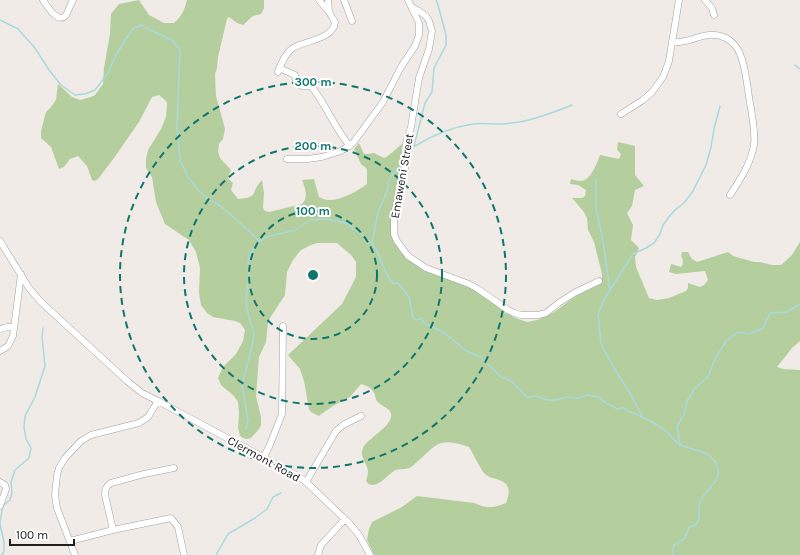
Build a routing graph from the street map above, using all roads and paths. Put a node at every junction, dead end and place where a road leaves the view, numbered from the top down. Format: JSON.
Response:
{"nodes":[{"id":1,"x":43,"y":0,"type":"edge"},
{"id":2,"x":73,"y":0,"type":"edge"},
{"id":3,"x":319,"y":0,"type":"edge"},
{"id":4,"x":328,"y":0,"type":"edge"},
{"id":5,"x":344,"y":0,"type":"edge"},
{"id":6,"x":408,"y":0,"type":"edge"},
{"id":7,"x":679,"y":0,"type":"edge"},
{"id":8,"x":705,"y":0,"type":"edge"},
{"id":9,"x":412,"y":7,"type":"junction"},
{"id":10,"x":329,"y":12,"type":"junction"},
{"id":11,"x":714,"y":15,"type":"dead end"},
{"id":12,"x":352,"y":21,"type":"dead end"},
{"id":13,"x":672,"y":42,"type":"junction"},
{"id":14,"x":621,"y":114,"type":"dead end"},
{"id":15,"x":350,"y":146,"type":"junction"},
{"id":16,"x":287,"y":159,"type":"dead end"},
{"id":17,"x":730,"y":195,"type":"dead end"},
{"id":18,"x":0,"y":241,"type":"edge"},
{"id":19,"x":21,"y":274,"type":"junction"},
{"id":20,"x":599,"y":281,"type":"dead end"},
{"id":21,"x":14,"y":326,"type":"junction"},
{"id":22,"x":283,"y":326,"type":"dead end"},
{"id":23,"x":0,"y":329,"type":"edge"},
{"id":24,"x":0,"y":351,"type":"edge"},
{"id":25,"x":158,"y":401,"type":"junction"},
{"id":26,"x":361,"y":416,"type":"dead end"},
{"id":27,"x":264,"y":458,"type":"junction"},
{"id":28,"x":174,"y":468,"type":"dead end"},
{"id":29,"x":0,"y":482,"type":"edge"},
{"id":30,"x":306,"y":482,"type":"junction"},
{"id":31,"x":0,"y":506,"type":"edge"},
{"id":32,"x":345,"y":519,"type":"junction"},
{"id":33,"x":113,"y":530,"type":"junction"},
{"id":34,"x":70,"y":541,"type":"junction"},
{"id":35,"x":75,"y":555,"type":"edge"},
{"id":36,"x":184,"y":555,"type":"edge"},
{"id":37,"x":318,"y":555,"type":"edge"},
{"id":38,"x":370,"y":555,"type":"edge"}],
"edges":[{"from":1,"to":2,"type":"street"},
{"from":3,"to":10,"type":"street"},
{"from":4,"to":10,"type":"street"},
{"from":5,"to":12,"type":"street"},
{"from":6,"to":9,"type":"street"},
{"from":7,"to":13,"type":"street"},
{"from":8,"to":11,"type":"street"},
{"from":9,"to":15,"type":"street"},
{"from":9,"to":20,"type":"street","name":"Emaweni Street"},
{"from":10,"to":15,"type":"street"},
{"from":13,"to":14,"type":"street"},
{"from":13,"to":17,"type":"street"},
{"from":15,"to":16,"type":"street"},
{"from":18,"to":19,"type":"street","name":"Clermont Road"},
{"from":19,"to":21,"type":"street"},
{"from":19,"to":25,"type":"street","name":"Clermont Road"},
{"from":21,"to":23,"type":"street"},
{"from":21,"to":24,"type":"street"},
{"from":22,"to":27,"type":"street"},
{"from":25,"to":27,"type":"street","name":"Clermont Road"},
{"from":25,"to":34,"type":"street"},
{"from":26,"to":30,"type":"street"},
{"from":27,"to":30,"type":"street","name":"Clermont Road"},
{"from":28,"to":33,"type":"street"},
{"from":29,"to":31,"type":"street"},
{"from":30,"to":32,"type":"street","name":"Clermont Road"},
{"from":32,"to":37,"type":"street"},
{"from":32,"to":38,"type":"street","name":"Clermont Road"},
{"from":33,"to":34,"type":"street"},
{"from":33,"to":36,"type":"street"},
{"from":34,"to":35,"type":"street"}]}
